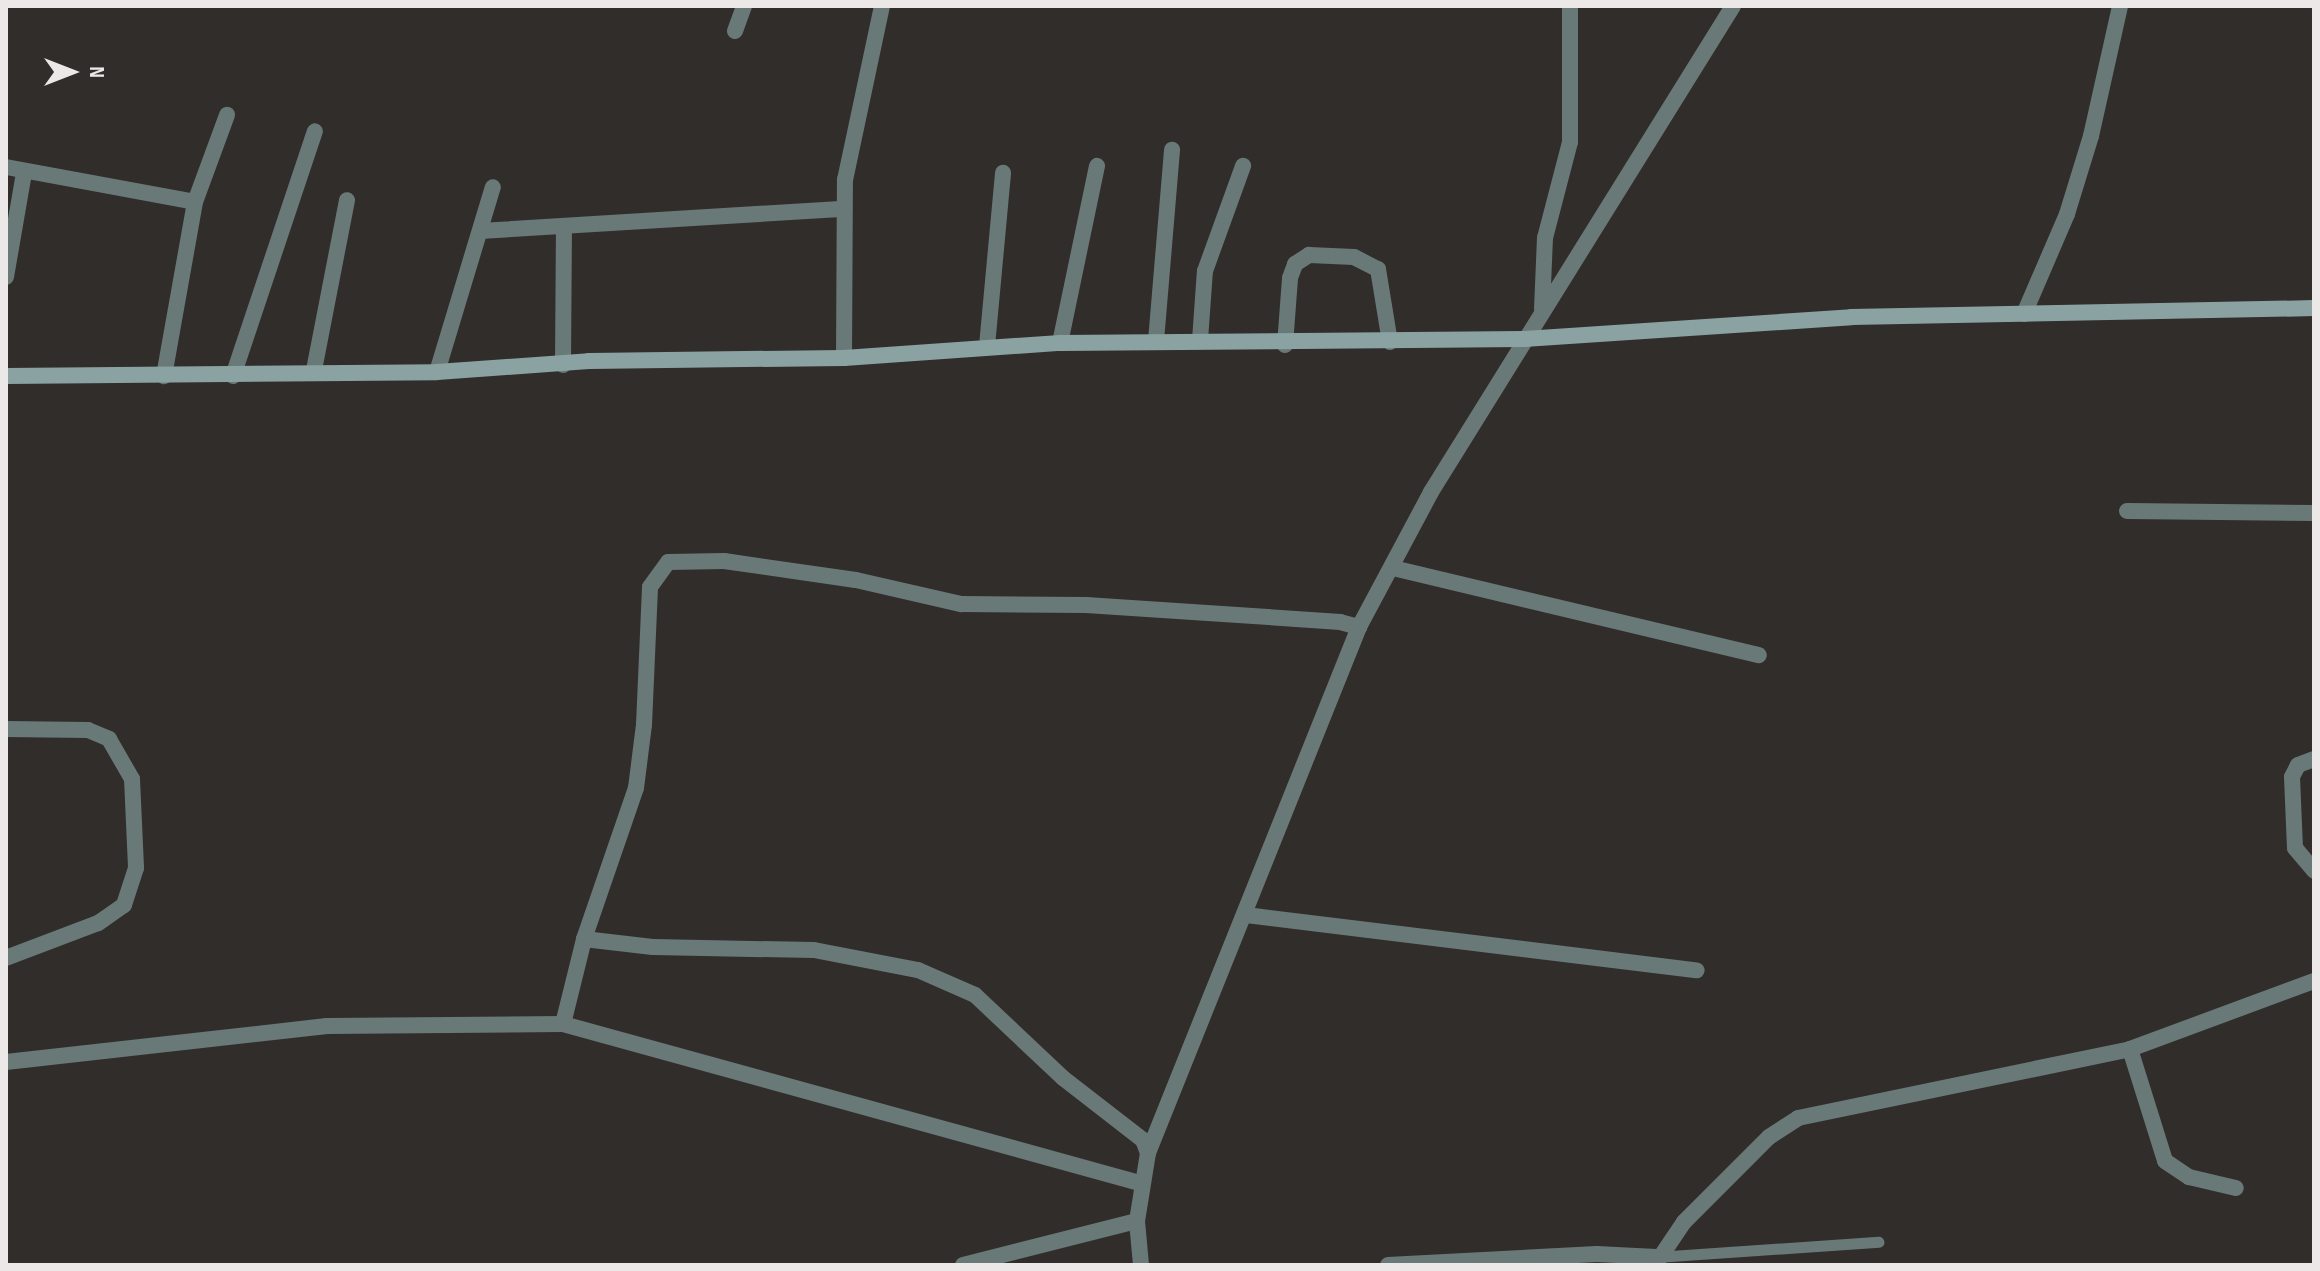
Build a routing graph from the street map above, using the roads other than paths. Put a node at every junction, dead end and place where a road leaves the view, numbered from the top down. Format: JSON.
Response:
{"nodes":[{"id":1,"x":744,"y":6,"type":"edge"},
{"id":2,"x":882,"y":6,"type":"edge"},
{"id":3,"x":1570,"y":6,"type":"edge"},
{"id":4,"x":1733,"y":6,"type":"edge"},
{"id":5,"x":2120,"y":6,"type":"edge"},
{"id":6,"x":735,"y":31,"type":"dead end"},
{"id":7,"x":227,"y":115,"type":"dead end"},
{"id":8,"x":315,"y":131,"type":"dead end"},
{"id":9,"x":1172,"y":150,"type":"dead end"},
{"id":10,"x":1097,"y":166,"type":"dead end"},
{"id":11,"x":1243,"y":166,"type":"dead end"},
{"id":12,"x":6,"y":167,"type":"edge"},
{"id":13,"x":24,"y":173,"type":"junction"},
{"id":14,"x":1003,"y":173,"type":"dead end"},
{"id":15,"x":493,"y":187,"type":"dead end"},
{"id":16,"x":347,"y":200,"type":"dead end"},
{"id":17,"x":195,"y":202,"type":"junction"},
{"id":18,"x":844,"y":209,"type":"junction"},
{"id":19,"x":564,"y":227,"type":"junction"},
{"id":20,"x":480,"y":231,"type":"junction"},
{"id":21,"x":6,"y":277,"type":"edge"},
{"id":22,"x":2314,"y":308,"type":"edge"},
{"id":23,"x":1542,"y":309,"type":"junction"},
{"id":24,"x":2024,"y":314,"type":"junction"},
{"id":25,"x":1524,"y":339,"type":"junction"},
{"id":26,"x":1200,"y":340,"type":"junction"},
{"id":27,"x":1156,"y":341,"type":"junction"},
{"id":28,"x":1390,"y":342,"type":"junction"},
{"id":29,"x":1060,"y":343,"type":"junction"},
{"id":30,"x":1285,"y":345,"type":"junction"},
{"id":31,"x":987,"y":346,"type":"junction"},
{"id":32,"x":844,"y":358,"type":"junction"},
{"id":33,"x":563,"y":365,"type":"junction"},
{"id":34,"x":314,"y":370,"type":"junction"},
{"id":35,"x":437,"y":372,"type":"junction"},
{"id":36,"x":6,"y":376,"type":"edge"},
{"id":37,"x":164,"y":376,"type":"junction"},
{"id":38,"x":233,"y":376,"type":"junction"},
{"id":39,"x":2127,"y":511,"type":"dead end"},
{"id":40,"x":2314,"y":513,"type":"edge"},
{"id":41,"x":1393,"y":568,"type":"junction"},
{"id":42,"x":1359,"y":627,"type":"junction"},
{"id":43,"x":1759,"y":655,"type":"dead end"},
{"id":44,"x":6,"y":729,"type":"edge"},
{"id":45,"x":2314,"y":759,"type":"edge"},
{"id":46,"x":2314,"y":871,"type":"edge"},
{"id":47,"x":1246,"y":915,"type":"junction"},
{"id":48,"x":584,"y":939,"type":"junction"},
{"id":49,"x":6,"y":958,"type":"edge"},
{"id":50,"x":1697,"y":970,"type":"dead end"},
{"id":51,"x":2314,"y":981,"type":"edge"},
{"id":52,"x":563,"y":1024,"type":"junction"},
{"id":53,"x":2130,"y":1049,"type":"junction"},
{"id":54,"x":6,"y":1062,"type":"edge"},
{"id":55,"x":1148,"y":1153,"type":"junction"},
{"id":56,"x":1140,"y":1183,"type":"junction"},
{"id":57,"x":2236,"y":1188,"type":"dead end"},
{"id":58,"x":1137,"y":1221,"type":"junction"},
{"id":59,"x":1878,"y":1242,"type":"dead end"},
{"id":60,"x":1656,"y":1261,"type":"edge"},
{"id":61,"x":963,"y":1265,"type":"edge"},
{"id":62,"x":1141,"y":1265,"type":"edge"},
{"id":63,"x":1388,"y":1265,"type":"edge"}],
"edges":[{"from":1,"to":6,"type":"street"},
{"from":2,"to":18,"type":"street"},
{"from":3,"to":23,"type":"street"},
{"from":4,"to":23,"type":"street"},
{"from":5,"to":24,"type":"street"},
{"from":7,"to":17,"type":"street"},
{"from":8,"to":38,"type":"street"},
{"from":9,"to":27,"type":"street"},
{"from":10,"to":29,"type":"street"},
{"from":11,"to":26,"type":"street"},
{"from":12,"to":13,"type":"street"},
{"from":13,"to":17,"type":"street"},
{"from":13,"to":21,"type":"street"},
{"from":14,"to":31,"type":"street"},
{"from":15,"to":20,"type":"street"},
{"from":16,"to":34,"type":"street"},
{"from":17,"to":37,"type":"street"},
{"from":18,"to":19,"type":"street"},
{"from":18,"to":32,"type":"street"},
{"from":19,"to":20,"type":"street"},
{"from":19,"to":33,"type":"street"},
{"from":20,"to":35,"type":"street"},
{"from":22,"to":24,"type":"main road"},
{"from":23,"to":25,"type":"street"},
{"from":24,"to":25,"type":"main road"},
{"from":25,"to":28,"type":"main road"},
{"from":25,"to":41,"type":"street"},
{"from":26,"to":27,"type":"main road"},
{"from":26,"to":30,"type":"main road"},
{"from":27,"to":29,"type":"main road"},
{"from":28,"to":30,"type":"main road"},
{"from":28,"to":30,"type":"street"},
{"from":29,"to":31,"type":"main road"},
{"from":31,"to":32,"type":"main road"},
{"from":32,"to":33,"type":"main road"},
{"from":33,"to":35,"type":"main road"},
{"from":34,"to":35,"type":"main road"},
{"from":34,"to":38,"type":"main road"},
{"from":36,"to":37,"type":"main road"},
{"from":37,"to":38,"type":"main road"},
{"from":39,"to":40,"type":"street"},
{"from":41,"to":42,"type":"street"},
{"from":41,"to":43,"type":"street"},
{"from":42,"to":47,"type":"street"},
{"from":42,"to":48,"type":"street"},
{"from":44,"to":49,"type":"street"},
{"from":45,"to":46,"type":"street"},
{"from":47,"to":50,"type":"street"},
{"from":47,"to":55,"type":"street"},
{"from":48,"to":52,"type":"street"},
{"from":48,"to":55,"type":"street"},
{"from":51,"to":53,"type":"street"},
{"from":52,"to":54,"type":"street"},
{"from":52,"to":56,"type":"street"},
{"from":53,"to":57,"type":"street"},
{"from":53,"to":60,"type":"street"},
{"from":55,"to":56,"type":"street"},
{"from":56,"to":58,"type":"street"},
{"from":58,"to":61,"type":"street"},
{"from":58,"to":62,"type":"street"},
{"from":59,"to":60,"type":"lane"},
{"from":60,"to":63,"type":"street"}]}
